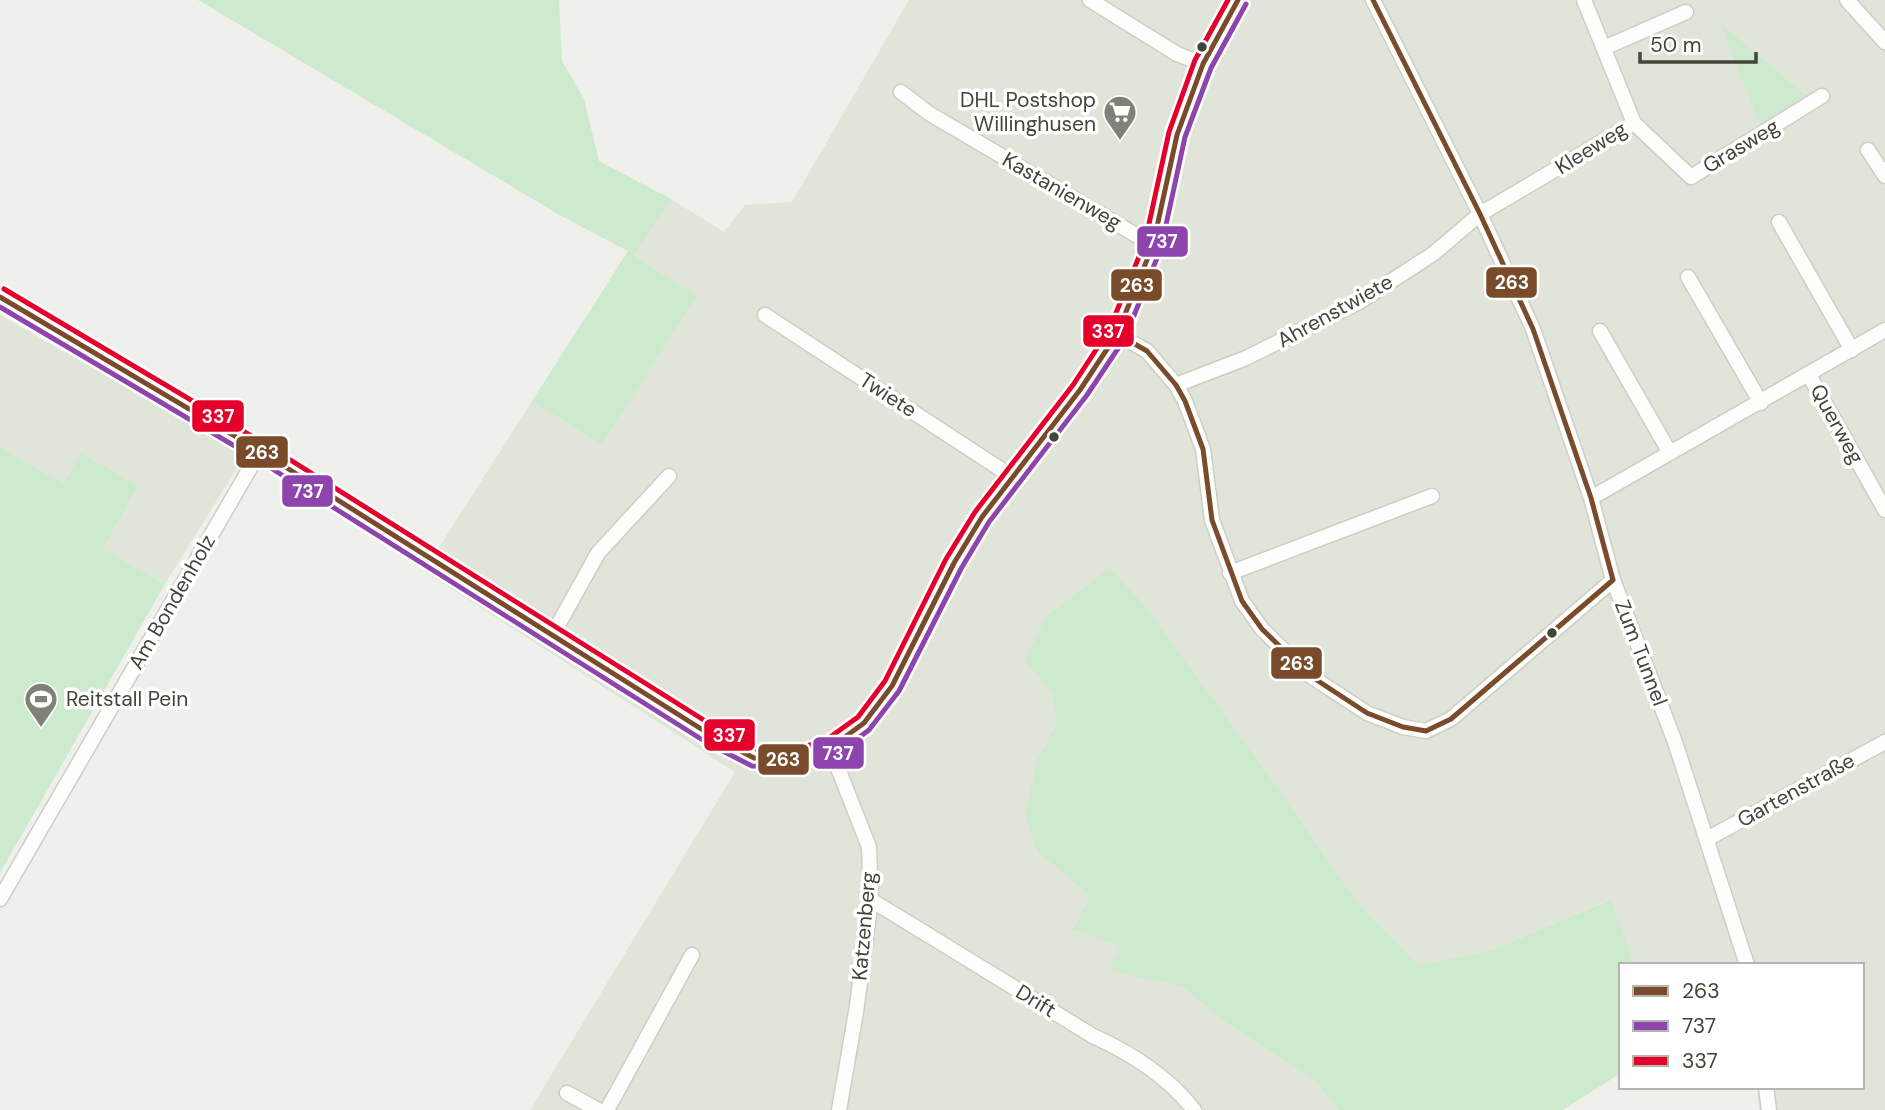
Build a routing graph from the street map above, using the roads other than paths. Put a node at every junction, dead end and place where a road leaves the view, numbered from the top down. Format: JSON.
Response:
{"nodes":[{"id":1,"x":1090,"y":0,"type":"edge"},
{"id":2,"x":1238,"y":0,"type":"edge"},
{"id":3,"x":1373,"y":0,"type":"edge"},
{"id":4,"x":1584,"y":0,"type":"edge"},
{"id":5,"x":1847,"y":0,"type":"edge"},
{"id":6,"x":1686,"y":12,"type":"dead end"},
{"id":7,"x":1885,"y":42,"type":"edge"},
{"id":8,"x":1604,"y":48,"type":"junction"},
{"id":9,"x":1203,"y":64,"type":"junction"},
{"id":10,"x":901,"y":92,"type":"dead end"},
{"id":11,"x":1822,"y":96,"type":"dead end"},
{"id":12,"x":1634,"y":123,"type":"junction"},
{"id":13,"x":1868,"y":150,"type":"dead end"},
{"id":14,"x":1885,"y":176,"type":"edge"},
{"id":15,"x":1480,"y":214,"type":"junction"},
{"id":16,"x":1779,"y":222,"type":"dead end"},
{"id":17,"x":1153,"y":245,"type":"junction"},
{"id":18,"x":1688,"y":277,"type":"dead end"},
{"id":19,"x":0,"y":297,"type":"edge"},
{"id":20,"x":765,"y":315,"type":"dead end"},
{"id":21,"x":1885,"y":330,"type":"edge"},
{"id":22,"x":1600,"y":331,"type":"dead end"},
{"id":23,"x":1117,"y":334,"type":"junction"},
{"id":24,"x":1852,"y":350,"type":"junction"},
{"id":25,"x":1809,"y":376,"type":"junction"},
{"id":26,"x":1176,"y":385,"type":"junction"},
{"id":27,"x":1761,"y":402,"type":"junction"},
{"id":28,"x":260,"y":451,"type":"junction"},
{"id":29,"x":1670,"y":453,"type":"junction"},
{"id":30,"x":668,"y":476,"type":"dead end"},
{"id":31,"x":1011,"y":476,"type":"junction"},
{"id":32,"x":1432,"y":496,"type":"dead end"},
{"id":33,"x":1591,"y":498,"type":"junction"},
{"id":34,"x":1885,"y":510,"type":"edge"},
{"id":35,"x":1230,"y":573,"type":"junction"},
{"id":36,"x":1613,"y":580,"type":"junction"},
{"id":37,"x":553,"y":634,"type":"junction"},
{"id":38,"x":1885,"y":742,"type":"edge"},
{"id":39,"x":830,"y":748,"type":"junction"},
{"id":40,"x":1707,"y":839,"type":"junction"},
{"id":41,"x":0,"y":899,"type":"edge"},
{"id":42,"x":871,"y":900,"type":"junction"},
{"id":43,"x":692,"y":955,"type":"dead end"},
{"id":44,"x":1746,"y":963,"type":"edge"},
{"id":45,"x":1766,"y":1089,"type":"edge"},
{"id":46,"x":567,"y":1093,"type":"dead end"},
{"id":47,"x":1190,"y":1109,"type":"edge"},
{"id":48,"x":598,"y":1110,"type":"edge"},
{"id":49,"x":607,"y":1110,"type":"edge"},
{"id":50,"x":839,"y":1110,"type":"edge"},
{"id":51,"x":1769,"y":1110,"type":"edge"}],
"edges":[{"from":1,"to":9,"type":"street"},
{"from":2,"to":9,"type":"street"},
{"from":3,"to":15,"type":"street","name":"Zum Tunnel"},
{"from":4,"to":8,"type":"street","name":"Kleeweg"},
{"from":5,"to":7,"type":"street"},
{"from":6,"to":8,"type":"street"},
{"from":8,"to":12,"type":"street","name":"Kleeweg"},
{"from":9,"to":17,"type":"street"},
{"from":10,"to":17,"type":"street","name":"Kastanienweg"},
{"from":11,"to":12,"type":"street","name":"Grasweg"},
{"from":12,"to":15,"type":"street","name":"Kleeweg"},
{"from":13,"to":14,"type":"street"},
{"from":15,"to":26,"type":"street","name":"Ahrenstwiete"},
{"from":15,"to":33,"type":"street","name":"Zum Tunnel"},
{"from":16,"to":24,"type":"street"},
{"from":17,"to":23,"type":"street"},
{"from":18,"to":27,"type":"street"},
{"from":19,"to":28,"type":"street"},
{"from":20,"to":31,"type":"street","name":"Twiete"},
{"from":21,"to":24,"type":"street"},
{"from":22,"to":29,"type":"street"},
{"from":23,"to":26,"type":"street"},
{"from":23,"to":31,"type":"street"},
{"from":24,"to":25,"type":"street"},
{"from":25,"to":27,"type":"street"},
{"from":25,"to":34,"type":"street","name":"Querweg"},
{"from":26,"to":35,"type":"street"},
{"from":27,"to":29,"type":"street"},
{"from":28,"to":37,"type":"street"},
{"from":28,"to":41,"type":"street","name":"Am Bondenholz"},
{"from":29,"to":33,"type":"street"},
{"from":30,"to":37,"type":"street"},
{"from":31,"to":39,"type":"street"},
{"from":32,"to":35,"type":"street"},
{"from":33,"to":36,"type":"street","name":"Zum Tunnel"},
{"from":35,"to":36,"type":"street"},
{"from":36,"to":40,"type":"street","name":"Zum Tunnel"},
{"from":37,"to":39,"type":"street"},
{"from":38,"to":40,"type":"street","name":"Gartenstraße"},
{"from":39,"to":42,"type":"street","name":"Katzenberg"},
{"from":40,"to":44,"type":"street","name":"Zum Tunnel"},
{"from":42,"to":47,"type":"street","name":"Drift"},
{"from":42,"to":50,"type":"street","name":"Katzenberg"},
{"from":43,"to":49,"type":"street"},
{"from":45,"to":51,"type":"street"},
{"from":46,"to":48,"type":"street"}]}
